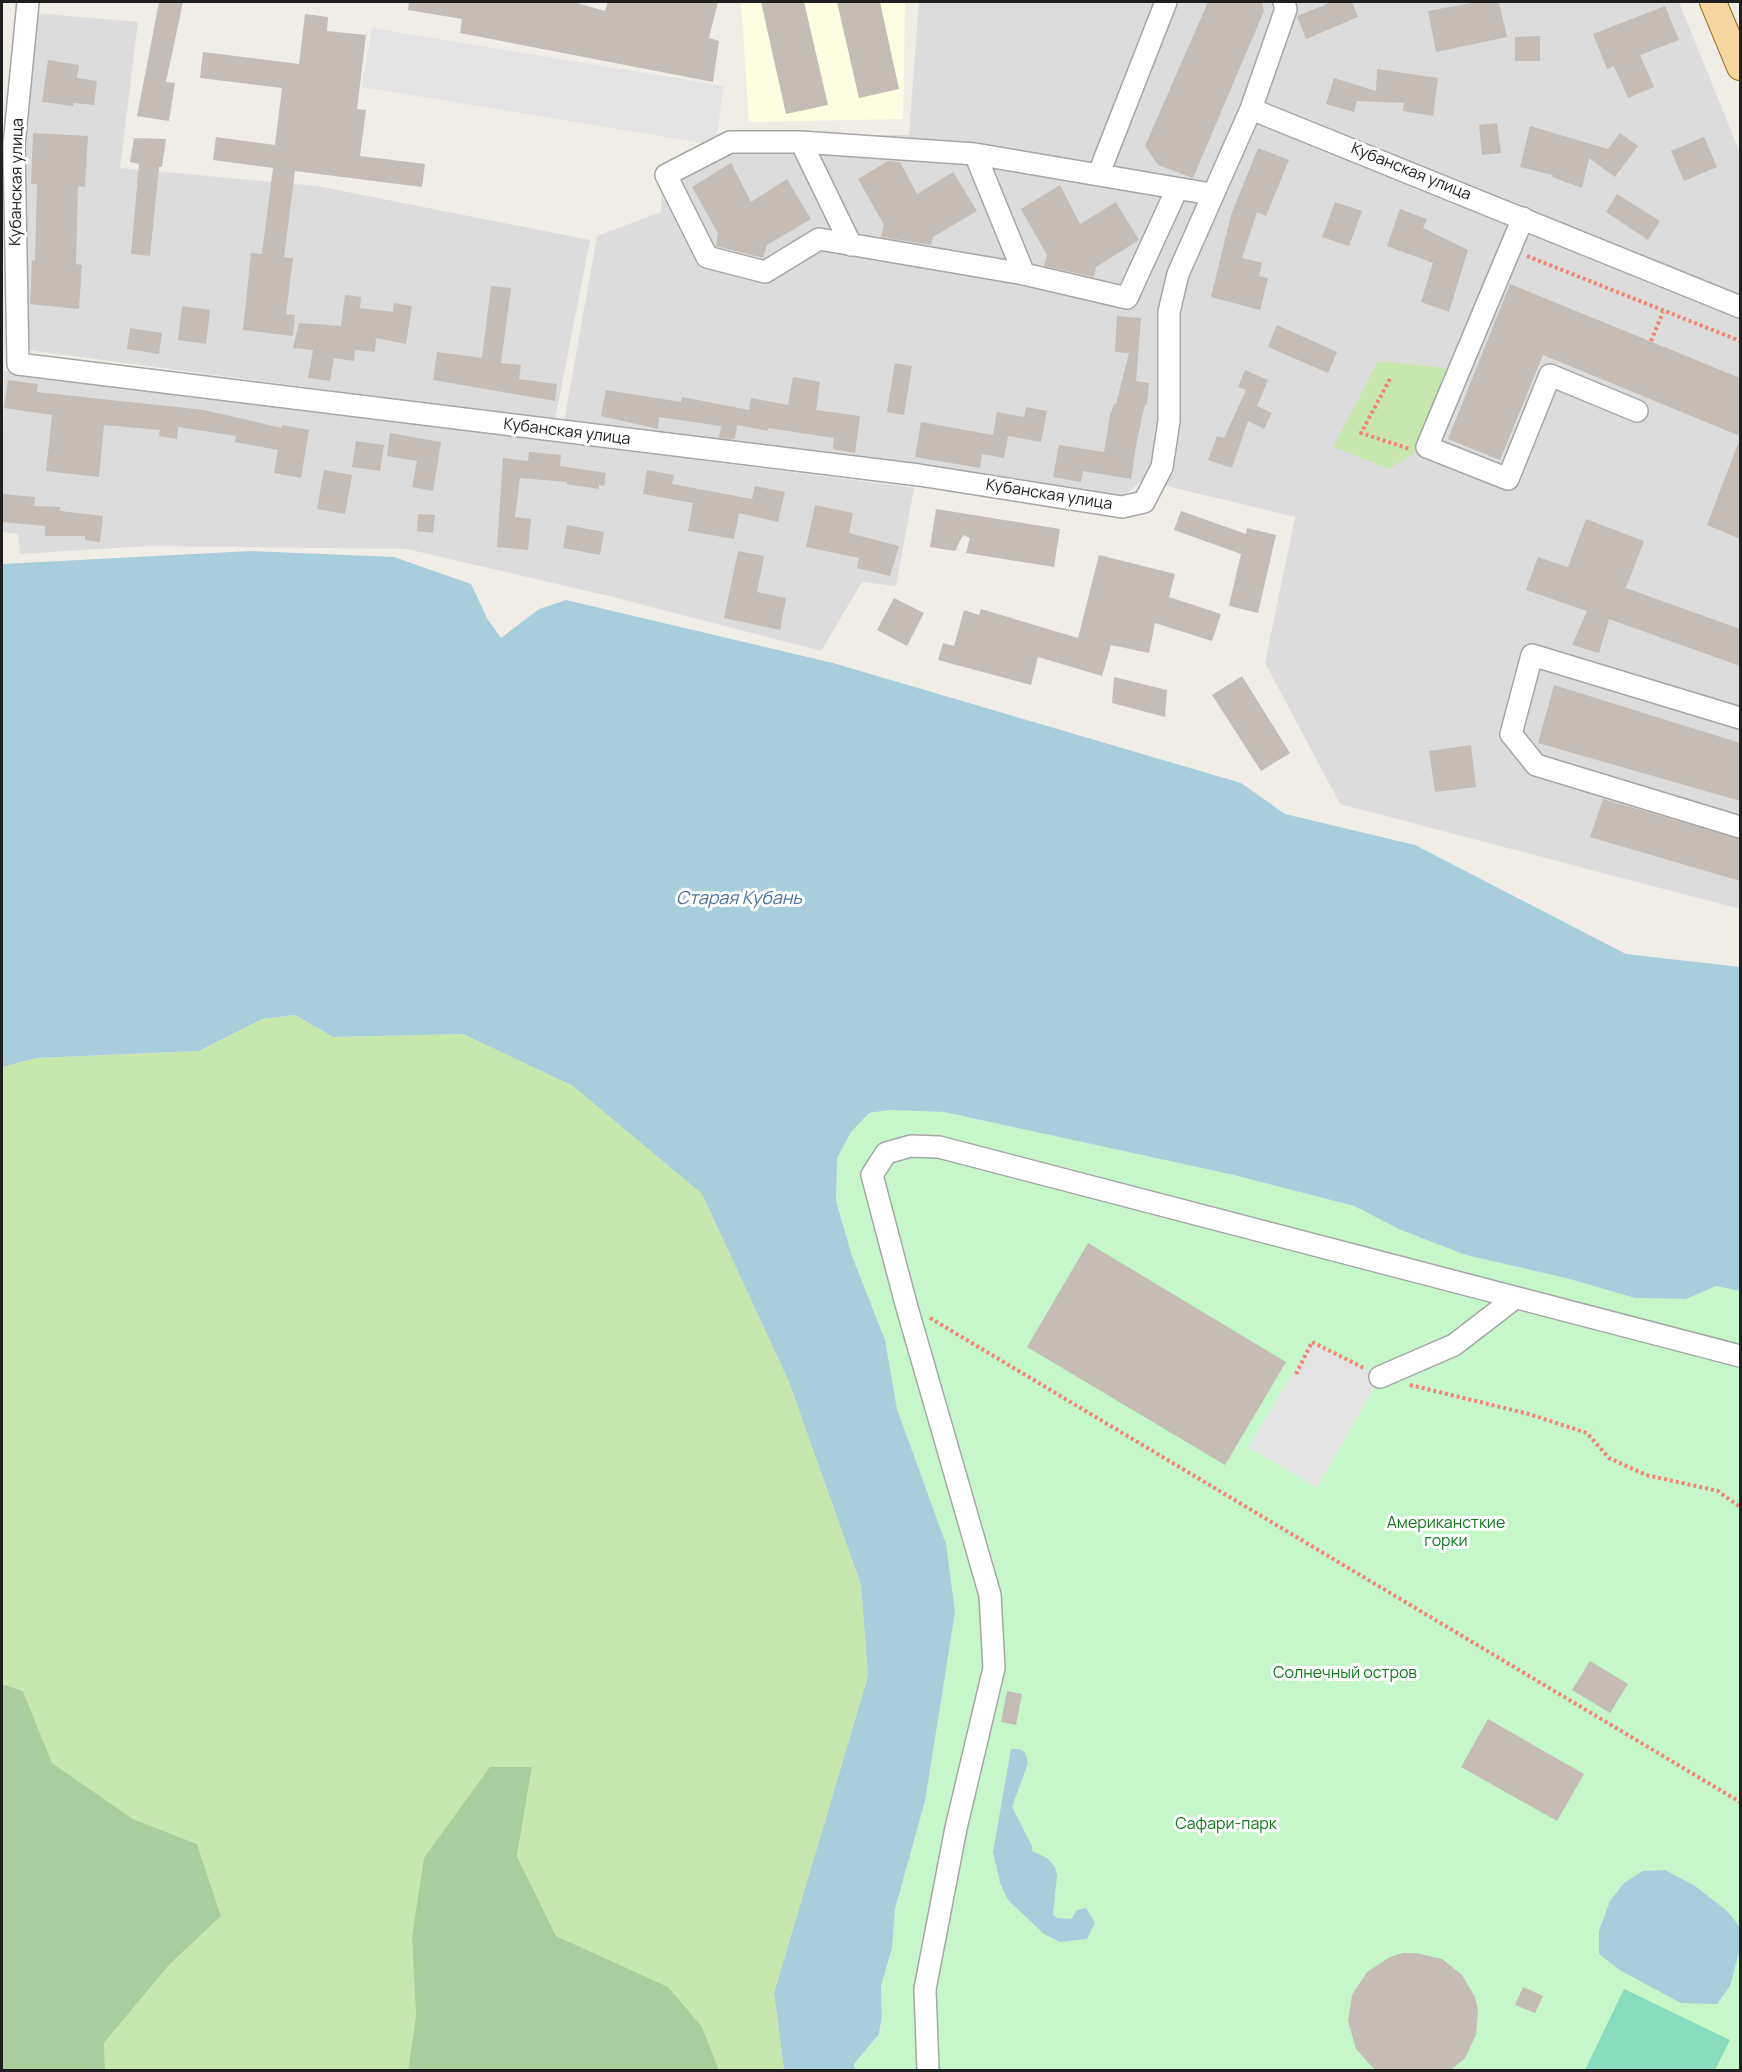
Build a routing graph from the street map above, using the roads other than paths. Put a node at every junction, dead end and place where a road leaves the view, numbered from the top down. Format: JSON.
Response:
{"nodes":[{"id":1,"x":28,"y":2,"type":"edge"},
{"id":2,"x":1166,"y":2,"type":"edge"},
{"id":3,"x":1284,"y":2,"type":"edge"},
{"id":4,"x":1713,"y":2,"type":"edge"},
{"id":5,"x":1740,"y":67,"type":"edge"},
{"id":6,"x":1251,"y":109,"type":"junction"},
{"id":7,"x":801,"y":142,"type":"junction"},
{"id":8,"x":975,"y":154,"type":"junction"},
{"id":9,"x":1099,"y":173,"type":"junction"},
{"id":10,"x":1177,"y":189,"type":"junction"},
{"id":11,"x":1211,"y":194,"type":"junction"},
{"id":12,"x":1523,"y":218,"type":"junction"},
{"id":13,"x":851,"y":245,"type":"junction"},
{"id":14,"x":1024,"y":274,"type":"junction"},
{"id":15,"x":1740,"y":307,"type":"edge"},
{"id":16,"x":10,"y":362,"type":"edge"},
{"id":17,"x":1638,"y":411,"type":"dead end"},
{"id":18,"x":1740,"y":718,"type":"edge"},
{"id":19,"x":1740,"y":827,"type":"edge"},
{"id":20,"x":1515,"y":1298,"type":"junction"},
{"id":21,"x":1740,"y":1356,"type":"edge"},
{"id":22,"x":1380,"y":1377,"type":"road end"},
{"id":23,"x":928,"y":2070,"type":"edge"}],
"edges":[{"from":1,"to":16,"type":"street","name":"Кубанская улица"},
{"from":2,"to":9,"type":"street"},
{"from":3,"to":6,"type":"street"},
{"from":4,"to":5,"type":"main road"},
{"from":6,"to":11,"type":"street","name":"Кубанская улица"},
{"from":6,"to":12,"type":"street","name":"Кубанская улица"},
{"from":7,"to":8,"type":"street"},
{"from":7,"to":13,"type":"street"},
{"from":7,"to":13,"type":"street"},
{"from":8,"to":9,"type":"street"},
{"from":8,"to":14,"type":"street"},
{"from":9,"to":10,"type":"street"},
{"from":10,"to":11,"type":"street"},
{"from":10,"to":14,"type":"street"},
{"from":11,"to":16,"type":"street","name":"Кубанская улица"},
{"from":12,"to":15,"type":"street","name":"Кубанская улица"},
{"from":12,"to":17,"type":"street"},
{"from":13,"to":14,"type":"street"},
{"from":18,"to":19,"type":"street"},
{"from":20,"to":21,"type":"street"},
{"from":20,"to":22,"type":"street"},
{"from":20,"to":23,"type":"street"}]}
